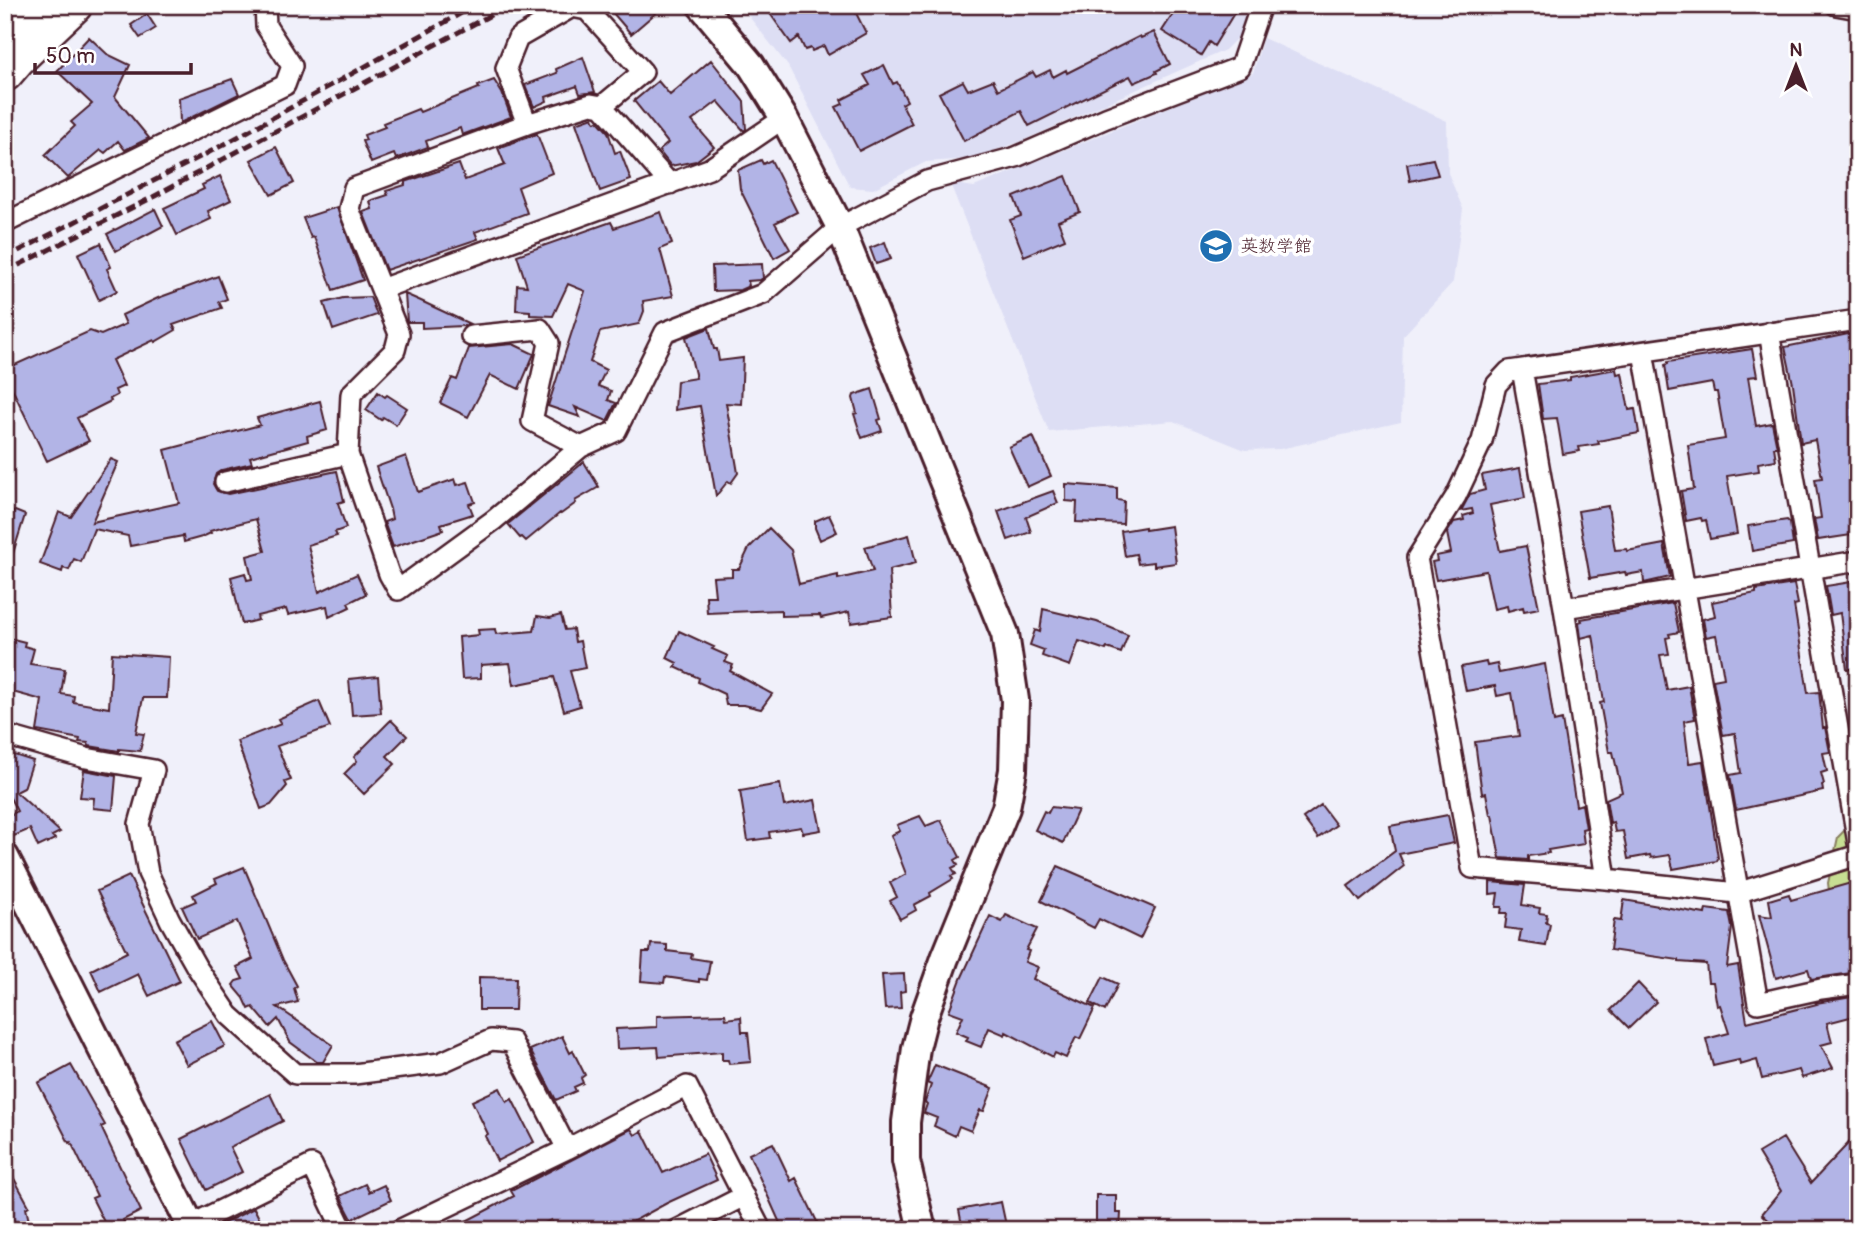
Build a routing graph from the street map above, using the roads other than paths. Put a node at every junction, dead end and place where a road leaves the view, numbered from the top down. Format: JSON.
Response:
{"nodes":[{"id":1,"x":33,"y":5,"type":"edge"},
{"id":2,"x":74,"y":5,"type":"edge"},
{"id":3,"x":265,"y":5,"type":"edge"},
{"id":4,"x":701,"y":5,"type":"edge"},
{"id":5,"x":1261,"y":5,"type":"edge"},
{"id":6,"x":1836,"y":5,"type":"edge"},
{"id":7,"x":1858,"y":9,"type":"edge"},
{"id":8,"x":5,"y":32,"type":"edge"},
{"id":9,"x":5,"y":74,"type":"edge"},
{"id":10,"x":602,"y":106,"type":"junction"},
{"id":11,"x":784,"y":118,"type":"junction"},
{"id":12,"x":527,"y":124,"type":"junction"},
{"id":13,"x":670,"y":184,"type":"junction"},
{"id":14,"x":5,"y":223,"type":"edge"},
{"id":15,"x":841,"y":227,"type":"junction"},
{"id":16,"x":381,"y":289,"type":"junction"},
{"id":17,"x":1858,"y":320,"type":"edge"},
{"id":18,"x":1769,"y":332,"type":"junction"},
{"id":19,"x":471,"y":336,"type":"dead end"},
{"id":20,"x":1643,"y":352,"type":"junction"},
{"id":21,"x":1522,"y":369,"type":"junction"},
{"id":22,"x":582,"y":447,"type":"junction"},
{"id":23,"x":348,"y":454,"type":"junction"},
{"id":24,"x":225,"y":482,"type":"dead end"},
{"id":25,"x":1858,"y":561,"type":"edge"},
{"id":26,"x":1809,"y":568,"type":"junction"},
{"id":27,"x":1684,"y":588,"type":"junction"},
{"id":28,"x":1564,"y":608,"type":"junction"},
{"id":29,"x":5,"y":735,"type":"edge"},
{"id":30,"x":1858,"y":843,"type":"edge"},
{"id":31,"x":1858,"y":855,"type":"edge"},
{"id":32,"x":5,"y":857,"type":"edge"},
{"id":33,"x":1606,"y":878,"type":"junction"},
{"id":34,"x":1737,"y":893,"type":"junction"},
{"id":35,"x":1858,"y":984,"type":"edge"},
{"id":36,"x":567,"y":1149,"type":"junction"},
{"id":37,"x":744,"y":1196,"type":"junction"},
{"id":38,"x":188,"y":1228,"type":"edge"},
{"id":39,"x":343,"y":1230,"type":"edge"},
{"id":40,"x":399,"y":1230,"type":"edge"},
{"id":41,"x":677,"y":1230,"type":"edge"},
{"id":42,"x":761,"y":1230,"type":"edge"},
{"id":43,"x":922,"y":1230,"type":"edge"}],
"edges":[{"from":1,"to":8,"type":"highway"},
{"from":2,"to":9,"type":"highway"},
{"from":3,"to":14,"type":"street"},
{"from":4,"to":11,"type":"street"},
{"from":5,"to":15,"type":"street"},
{"from":6,"to":7,"type":"street"},
{"from":10,"to":12,"type":"street"},
{"from":10,"to":12,"type":"street"},
{"from":10,"to":13,"type":"street"},
{"from":11,"to":13,"type":"street"},
{"from":11,"to":15,"type":"street"},
{"from":12,"to":16,"type":"street"},
{"from":13,"to":16,"type":"street"},
{"from":15,"to":22,"type":"street"},
{"from":15,"to":43,"type":"street"},
{"from":16,"to":23,"type":"street"},
{"from":17,"to":18,"type":"street"},
{"from":18,"to":20,"type":"street"},
{"from":18,"to":26,"type":"street"},
{"from":19,"to":22,"type":"street"},
{"from":20,"to":21,"type":"street"},
{"from":20,"to":27,"type":"street"},
{"from":21,"to":28,"type":"street"},
{"from":21,"to":33,"type":"street"},
{"from":22,"to":23,"type":"street"},
{"from":23,"to":24,"type":"street"},
{"from":25,"to":26,"type":"street"},
{"from":26,"to":27,"type":"street"},
{"from":26,"to":30,"type":"street"},
{"from":27,"to":28,"type":"street"},
{"from":27,"to":34,"type":"street"},
{"from":28,"to":33,"type":"street"},
{"from":29,"to":36,"type":"street"},
{"from":31,"to":34,"type":"street"},
{"from":32,"to":38,"type":"street"},
{"from":33,"to":34,"type":"street"},
{"from":34,"to":35,"type":"street"},
{"from":36,"to":37,"type":"street"},
{"from":36,"to":40,"type":"street"},
{"from":37,"to":41,"type":"street"},
{"from":37,"to":42,"type":"street"},
{"from":38,"to":39,"type":"street"}]}
